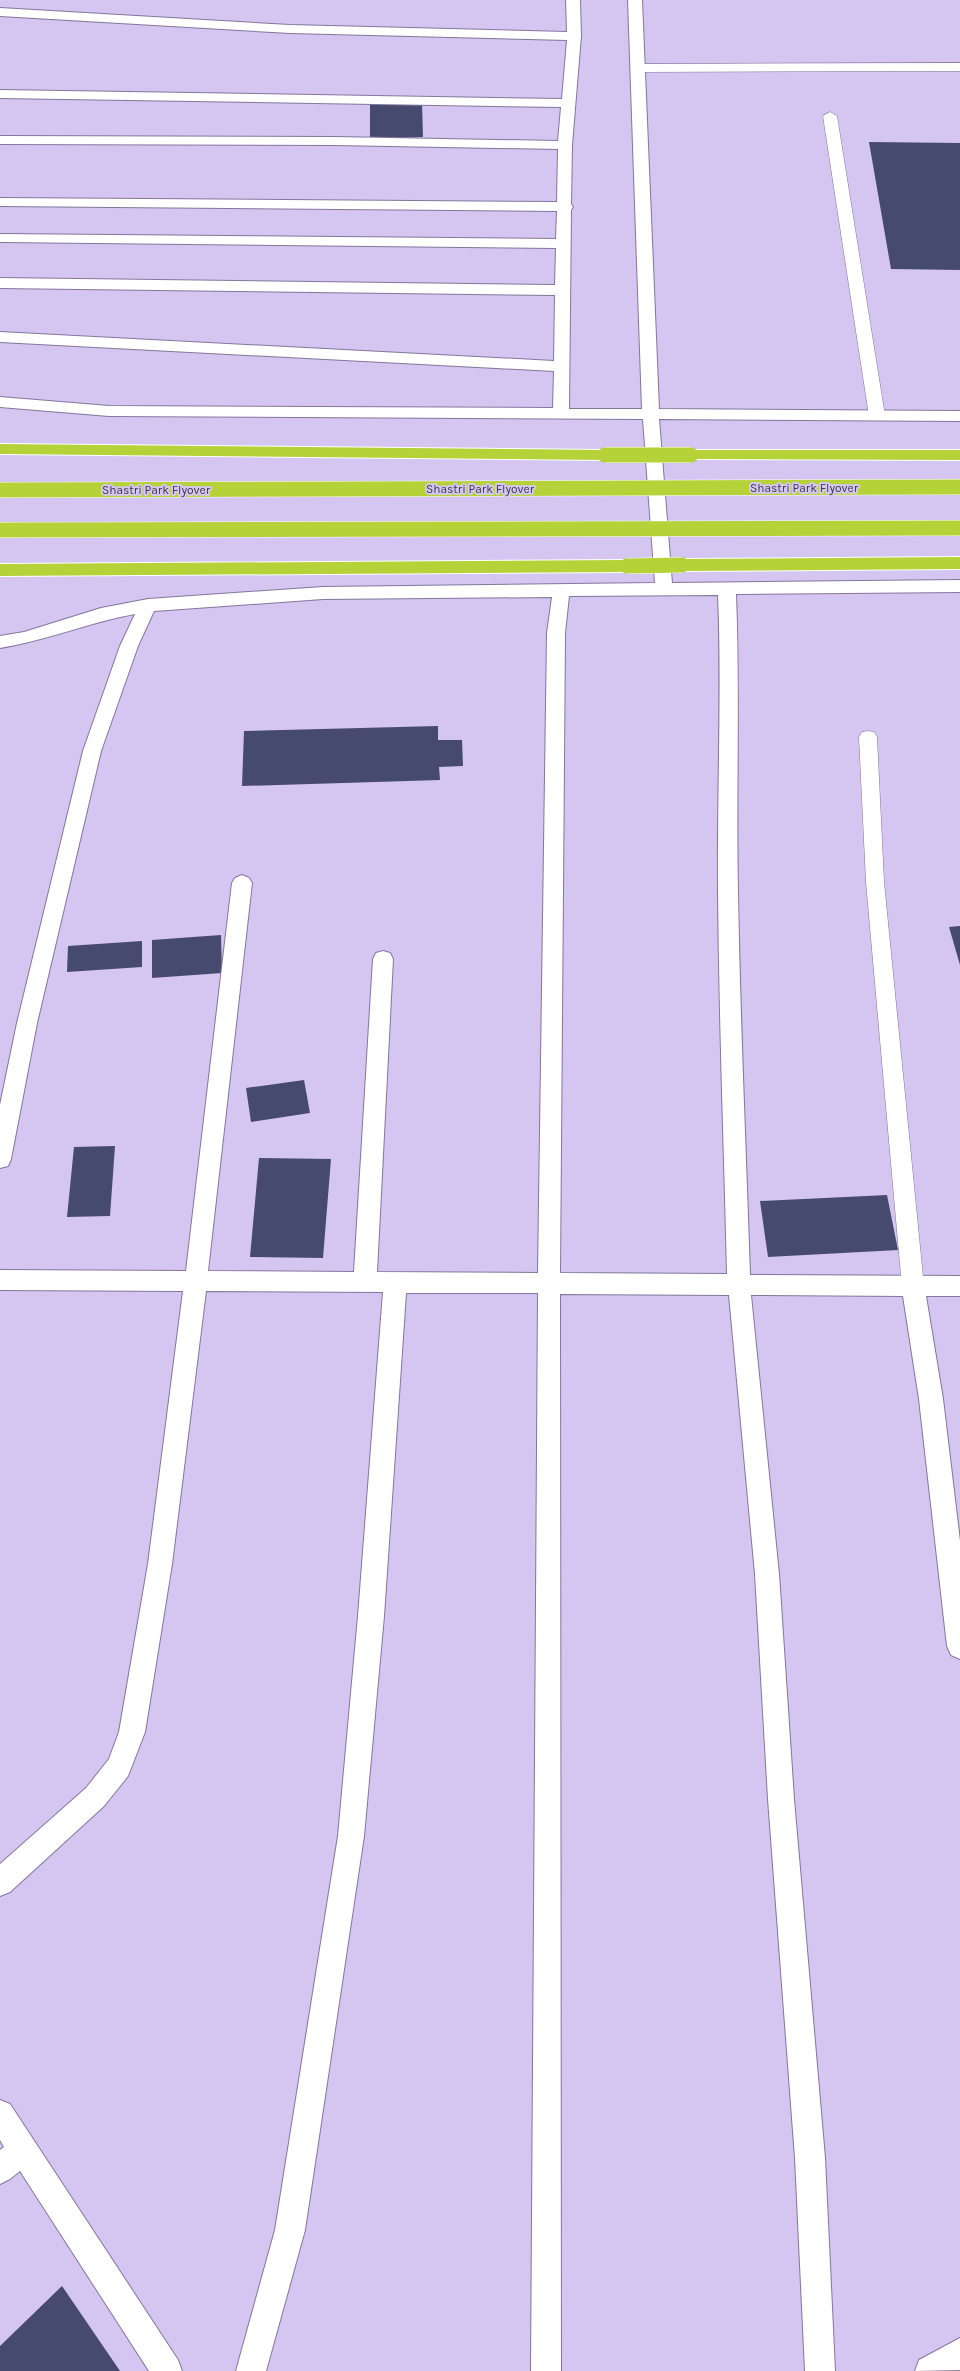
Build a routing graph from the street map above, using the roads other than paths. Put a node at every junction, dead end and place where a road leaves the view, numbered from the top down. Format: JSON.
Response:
{"nodes":[{"id":1,"x":573,"y":0,"type":"edge"},
{"id":2,"x":635,"y":0,"type":"edge"},
{"id":3,"x":0,"y":12,"type":"edge"},
{"id":4,"x":574,"y":36,"type":"junction"},
{"id":5,"x":960,"y":67,"type":"edge"},
{"id":6,"x":638,"y":68,"type":"junction"},
{"id":7,"x":0,"y":94,"type":"edge"},
{"id":8,"x":567,"y":103,"type":"junction"},
{"id":9,"x":830,"y":116,"type":"dead end"},
{"id":10,"x":0,"y":140,"type":"edge"},
{"id":11,"x":566,"y":145,"type":"junction"},
{"id":12,"x":0,"y":202,"type":"edge"},
{"id":13,"x":566,"y":207,"type":"junction"},
{"id":14,"x":0,"y":238,"type":"edge"},
{"id":15,"x":563,"y":244,"type":"junction"},
{"id":16,"x":0,"y":283,"type":"edge"},
{"id":17,"x":564,"y":290,"type":"junction"},
{"id":18,"x":0,"y":337,"type":"edge"},
{"id":19,"x":562,"y":366,"type":"junction"},
{"id":20,"x":0,"y":402,"type":"edge"},
{"id":21,"x":561,"y":414,"type":"junction"},
{"id":22,"x":651,"y":415,"type":"junction"},
{"id":23,"x":877,"y":416,"type":"junction"},
{"id":24,"x":960,"y":416,"type":"edge"},
{"id":25,"x":0,"y":450,"type":"edge"},
{"id":26,"x":960,"y":455,"type":"edge"},
{"id":27,"x":960,"y":487,"type":"edge"},
{"id":28,"x":0,"y":490,"type":"edge"},
{"id":29,"x":960,"y":528,"type":"edge"},
{"id":30,"x":0,"y":530,"type":"edge"},
{"id":31,"x":960,"y":563,"type":"edge"},
{"id":32,"x":0,"y":570,"type":"edge"},
{"id":33,"x":960,"y":586,"type":"edge"},
{"id":34,"x":664,"y":589,"type":"junction"},
{"id":35,"x":727,"y":590,"type":"junction"},
{"id":36,"x":561,"y":592,"type":"junction"},
{"id":37,"x":148,"y":605,"type":"junction"},
{"id":38,"x":0,"y":642,"type":"edge"},
{"id":39,"x":868,"y":737,"type":"dead end"},
{"id":40,"x":242,"y":883,"type":"dead end"},
{"id":41,"x":382,"y":959,"type":"dead end"},
{"id":42,"x":0,"y":1159,"type":"edge"},
{"id":43,"x":0,"y":1280,"type":"edge"},
{"id":44,"x":196,"y":1281,"type":"junction"},
{"id":45,"x":365,"y":1282,"type":"junction"},
{"id":46,"x":395,"y":1282,"type":"junction"},
{"id":47,"x":549,"y":1284,"type":"junction"},
{"id":48,"x":739,"y":1285,"type":"junction"},
{"id":49,"x":960,"y":1286,"type":"edge"},
{"id":50,"x":913,"y":1287,"type":"junction"},
{"id":51,"x":960,"y":1646,"type":"edge"},
{"id":52,"x":0,"y":1882,"type":"edge"},
{"id":53,"x":0,"y":2114,"type":"edge"},
{"id":54,"x":23,"y":2150,"type":"junction"},
{"id":55,"x":0,"y":2169,"type":"edge"},
{"id":56,"x":960,"y":2352,"type":"edge"},
{"id":57,"x":167,"y":2371,"type":"edge"},
{"id":58,"x":251,"y":2371,"type":"edge"},
{"id":59,"x":546,"y":2371,"type":"edge"},
{"id":60,"x":820,"y":2371,"type":"edge"},
{"id":61,"x":930,"y":2371,"type":"edge"}],
"edges":[{"from":1,"to":4,"type":"street"},
{"from":2,"to":6,"type":"street"},
{"from":3,"to":4,"type":"street"},
{"from":4,"to":8,"type":"street"},
{"from":5,"to":6,"type":"lane"},
{"from":6,"to":22,"type":"street"},
{"from":7,"to":8,"type":"street"},
{"from":8,"to":11,"type":"street"},
{"from":9,"to":23,"type":"lane"},
{"from":10,"to":11,"type":"street"},
{"from":11,"to":13,"type":"street"},
{"from":12,"to":13,"type":"street"},
{"from":13,"to":15,"type":"street"},
{"from":14,"to":15,"type":"street"},
{"from":15,"to":17,"type":"street"},
{"from":16,"to":17,"type":"street"},
{"from":17,"to":19,"type":"street"},
{"from":18,"to":19,"type":"street"},
{"from":19,"to":21,"type":"street"},
{"from":20,"to":21,"type":"street"},
{"from":21,"to":22,"type":"street"},
{"from":22,"to":23,"type":"street"},
{"from":22,"to":34,"type":"street"},
{"from":23,"to":24,"type":"street"},
{"from":25,"to":26,"type":"highway","bridge":true},
{"from":27,"to":28,"type":"highway","name":"Shastri Park Flyover","bridge":true},
{"from":29,"to":30,"type":"highway","bridge":true},
{"from":31,"to":32,"type":"highway","bridge":true},
{"from":33,"to":35,"type":"street"},
{"from":34,"to":35,"type":"street"},
{"from":34,"to":36,"type":"street"},
{"from":35,"to":48,"type":"street"},
{"from":36,"to":37,"type":"street"},
{"from":36,"to":47,"type":"street"},
{"from":37,"to":38,"type":"street"},
{"from":37,"to":42,"type":"street"},
{"from":39,"to":50,"type":"lane"},
{"from":40,"to":44,"type":"street"},
{"from":41,"to":45,"type":"street"},
{"from":43,"to":44,"type":"street"},
{"from":44,"to":45,"type":"street"},
{"from":44,"to":52,"type":"street"},
{"from":45,"to":46,"type":"street"},
{"from":46,"to":47,"type":"street"},
{"from":46,"to":58,"type":"street"},
{"from":47,"to":48,"type":"street"},
{"from":47,"to":59,"type":"street"},
{"from":48,"to":50,"type":"street"},
{"from":48,"to":60,"type":"street"},
{"from":49,"to":50,"type":"street"},
{"from":50,"to":51,"type":"street"},
{"from":53,"to":54,"type":"street"},
{"from":54,"to":55,"type":"street"},
{"from":54,"to":57,"type":"street"},
{"from":56,"to":61,"type":"street"}]}
